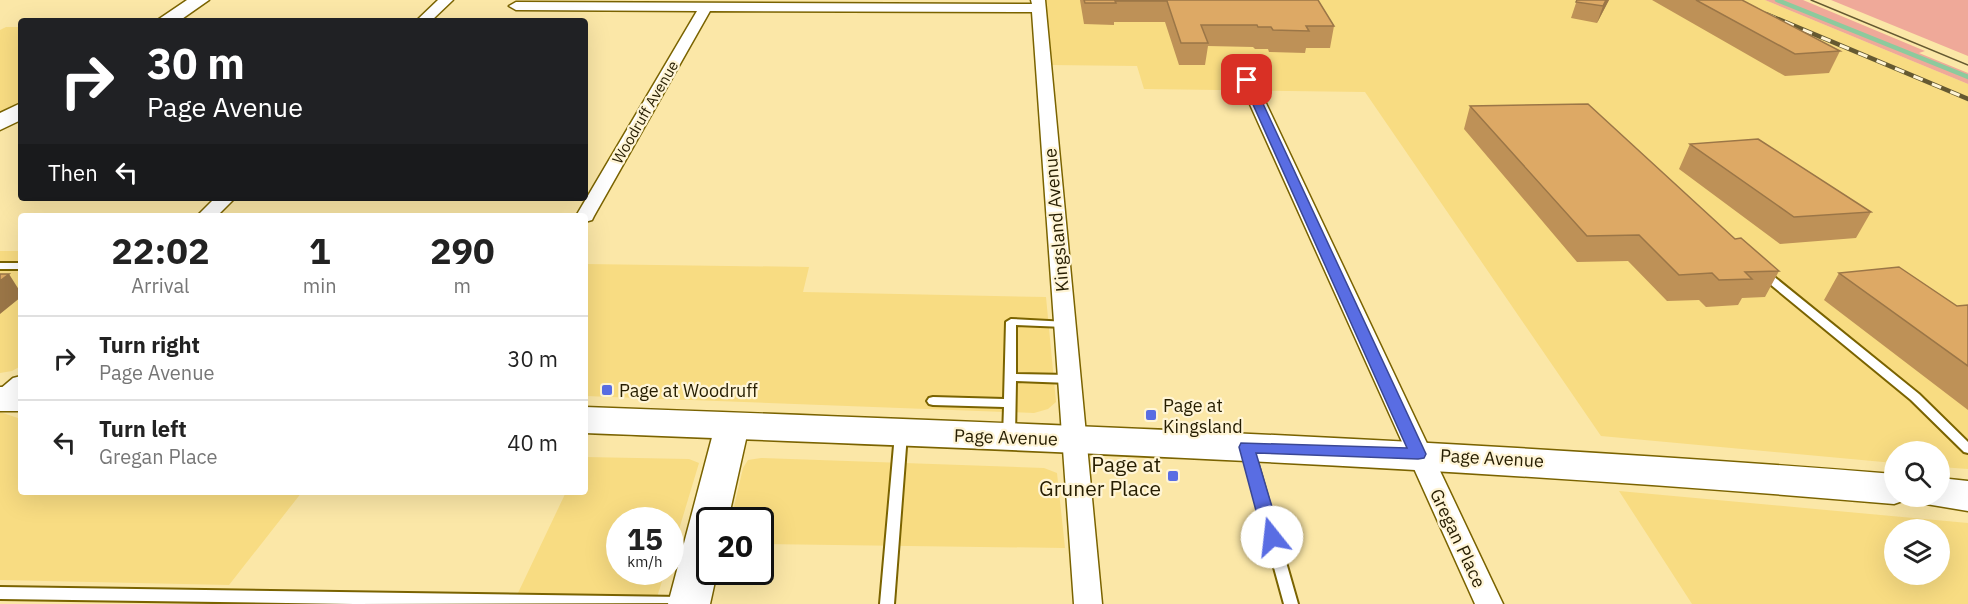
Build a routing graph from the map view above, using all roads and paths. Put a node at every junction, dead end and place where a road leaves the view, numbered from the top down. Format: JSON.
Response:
{"nodes":[{"id":1,"x":200,"y":0,"type":"edge"},
{"id":2,"x":446,"y":0,"type":"edge"},
{"id":3,"x":519,"y":3,"type":"edge"},
{"id":4,"x":1038,"y":4,"type":"edge"},
{"id":5,"x":705,"y":8,"type":"junction"},
{"id":6,"x":171,"y":18,"type":"edge"},
{"id":7,"x":426,"y":18,"type":"edge"},
{"id":8,"x":1247,"y":80,"type":"dead end"},
{"id":9,"x":18,"y":112,"type":"edge"},
{"id":10,"x":0,"y":123,"type":"edge"},
{"id":11,"x":223,"y":201,"type":"edge"},
{"id":12,"x":209,"y":213,"type":"edge"},
{"id":13,"x":587,"y":213,"type":"edge"},
{"id":14,"x":0,"y":266,"type":"edge"},
{"id":15,"x":18,"y":266,"type":"edge"},
{"id":16,"x":1756,"y":268,"type":"edge"},
{"id":17,"x":1064,"y":324,"type":"junction"},
{"id":18,"x":1010,"y":376,"type":"junction"},
{"id":19,"x":1068,"y":379,"type":"junction"},
{"id":20,"x":933,"y":401,"type":"dead end"},
{"id":21,"x":588,"y":420,"type":"edge"},
{"id":22,"x":1010,"y":420,"type":"junction"},
{"id":23,"x":732,"y":426,"type":"junction"},
{"id":24,"x":901,"y":433,"type":"junction"},
{"id":25,"x":1074,"y":440,"type":"junction"},
{"id":26,"x":1247,"y":447,"type":"junction"},
{"id":27,"x":1968,"y":449,"type":"edge"},
{"id":28,"x":1418,"y":454,"type":"junction"},
{"id":29,"x":1884,"y":488,"type":"edge"},
{"id":30,"x":1950,"y":494,"type":"edge"},
{"id":31,"x":1968,"y":496,"type":"edge"},
{"id":32,"x":0,"y":593,"type":"edge"},
{"id":33,"x":689,"y":604,"type":"edge"},
{"id":34,"x":887,"y":604,"type":"edge"},
{"id":35,"x":1088,"y":604,"type":"edge"},
{"id":36,"x":1291,"y":604,"type":"edge"},
{"id":37,"x":1489,"y":604,"type":"edge"}],
"edges":[{"from":1,"to":6,"type":"street"},
{"from":2,"to":7,"type":"street"},
{"from":3,"to":5,"type":"street"},
{"from":4,"to":5,"type":"street"},
{"from":4,"to":17,"type":"street","name":"Kingsland Avenue"},
{"from":5,"to":13,"type":"street","name":"Woodruff Avenue"},
{"from":8,"to":28,"type":"street","name":"Gregan Place"},
{"from":9,"to":10,"type":"street"},
{"from":11,"to":12,"type":"street"},
{"from":14,"to":15,"type":"lane"},
{"from":16,"to":27,"type":"lane"},
{"from":17,"to":18,"type":"lane"},
{"from":17,"to":19,"type":"street","name":"Kingsland Avenue"},
{"from":18,"to":19,"type":"lane"},
{"from":18,"to":22,"type":"lane"},
{"from":19,"to":25,"type":"street","name":"Kingsland Avenue"},
{"from":20,"to":22,"type":"lane"},
{"from":21,"to":23,"type":"main road","name":"Page Avenue"},
{"from":22,"to":24,"type":"main road","name":"Page Avenue"},
{"from":22,"to":25,"type":"main road","name":"Page Avenue"},
{"from":23,"to":24,"type":"main road","name":"Page Avenue"},
{"from":23,"to":33,"type":"street"},
{"from":24,"to":34,"type":"lane"},
{"from":25,"to":26,"type":"main road","name":"Page Avenue"},
{"from":25,"to":35,"type":"street","name":"Kingsland Avenue"},
{"from":26,"to":28,"type":"main road","name":"Page Avenue"},
{"from":26,"to":36,"type":"lane"},
{"from":28,"to":29,"type":"main road","name":"Page Avenue"},
{"from":28,"to":37,"type":"street","name":"Gregan Place"},
{"from":30,"to":31,"type":"main road"},
{"from":32,"to":33,"type":"lane"}]}
